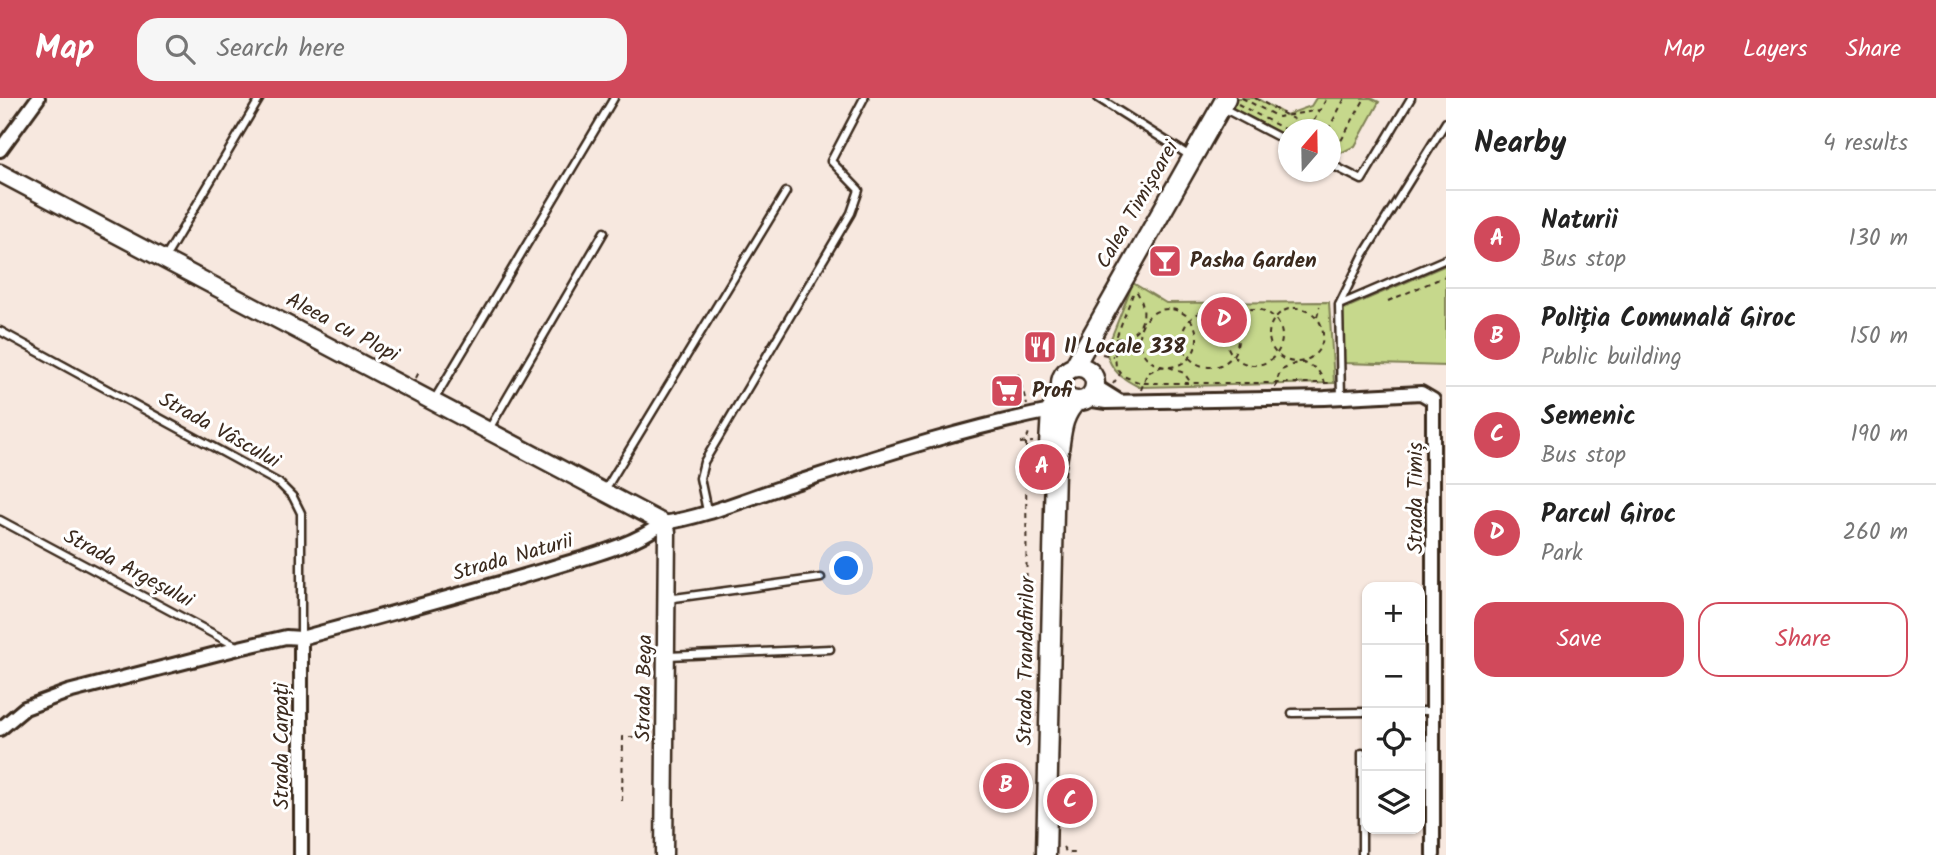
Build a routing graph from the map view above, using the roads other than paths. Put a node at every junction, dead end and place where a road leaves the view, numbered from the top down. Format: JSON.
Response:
{"nodes":[{"id":1,"x":38,"y":98,"type":"edge"},
{"id":2,"x":260,"y":98,"type":"edge"},
{"id":3,"x":614,"y":98,"type":"edge"},
{"id":4,"x":864,"y":98,"type":"edge"},
{"id":5,"x":1098,"y":98,"type":"edge"},
{"id":6,"x":1411,"y":98,"type":"edge"},
{"id":7,"x":1225,"y":101,"type":"edge"},
{"id":8,"x":1446,"y":122,"type":"edge"},
{"id":9,"x":1278,"y":135,"type":"edge"},
{"id":10,"x":0,"y":149,"type":"edge"},
{"id":11,"x":1192,"y":157,"type":"junction"},
{"id":12,"x":1341,"y":169,"type":"edge"},
{"id":13,"x":0,"y":173,"type":"edge"},
{"id":14,"x":786,"y":192,"type":"dead end"},
{"id":15,"x":604,"y":232,"type":"dead end"},
{"id":16,"x":165,"y":258,"type":"junction"},
{"id":17,"x":1446,"y":259,"type":"edge"},
{"id":18,"x":1339,"y":305,"type":"junction"},
{"id":19,"x":0,"y":331,"type":"edge"},
{"id":20,"x":1062,"y":384,"type":"junction"},
{"id":21,"x":1086,"y":388,"type":"junction"},
{"id":22,"x":1341,"y":398,"type":"junction"},
{"id":23,"x":434,"y":400,"type":"junction"},
{"id":24,"x":1038,"y":410,"type":"junction"},
{"id":25,"x":489,"y":429,"type":"junction"},
{"id":26,"x":1441,"y":467,"type":"edge"},
{"id":27,"x":1055,"y":469,"type":"junction"},
{"id":28,"x":604,"y":492,"type":"junction"},
{"id":29,"x":707,"y":511,"type":"junction"},
{"id":30,"x":0,"y":520,"type":"edge"},
{"id":31,"x":663,"y":523,"type":"junction"},
{"id":32,"x":821,"y":578,"type":"dead end"},
{"id":33,"x":667,"y":599,"type":"junction"},
{"id":34,"x":301,"y":638,"type":"junction"},
{"id":35,"x":239,"y":648,"type":"junction"},
{"id":36,"x":830,"y":649,"type":"dead end"},
{"id":37,"x":666,"y":656,"type":"junction"},
{"id":38,"x":1434,"y":711,"type":"junction"},
{"id":39,"x":1362,"y":712,"type":"edge"},
{"id":40,"x":1425,"y":712,"type":"edge"},
{"id":41,"x":1292,"y":713,"type":"dead end"},
{"id":42,"x":0,"y":729,"type":"edge"},
{"id":43,"x":1362,"y":771,"type":"edge"},
{"id":44,"x":301,"y":855,"type":"edge"},
{"id":45,"x":664,"y":855,"type":"edge"},
{"id":46,"x":1046,"y":855,"type":"edge"},
{"id":47,"x":1362,"y":855,"type":"edge"},
{"id":48,"x":1433,"y":855,"type":"edge"}],
"edges":[{"from":1,"to":10,"type":"street"},
{"from":2,"to":16,"type":"lane"},
{"from":3,"to":23,"type":"lane"},
{"from":4,"to":29,"type":"lane"},
{"from":5,"to":11,"type":"lane"},
{"from":6,"to":12,"type":"lane"},
{"from":7,"to":9,"type":"lane"},
{"from":7,"to":11,"type":"main road","name":"Calea Timișoarei"},
{"from":8,"to":18,"type":"lane"},
{"from":11,"to":21,"type":"main road","name":"Calea Timișoarei"},
{"from":13,"to":16,"type":"street","name":"Aleea cu Plopi"},
{"from":14,"to":28,"type":"lane"},
{"from":15,"to":25,"type":"lane"},
{"from":16,"to":23,"type":"street","name":"Aleea cu Plopi"},
{"from":17,"to":18,"type":"lane"},
{"from":18,"to":22,"type":"lane"},
{"from":19,"to":34,"type":"lane","name":"Strada Vâscului"},
{"from":20,"to":21,"type":"main road"},
{"from":20,"to":21,"type":"main road","name":"Strada Trandafirilor"},
{"from":20,"to":24,"type":"main road","name":"Strada Trandafirilor"},
{"from":21,"to":22,"type":"street"},
{"from":21,"to":24,"type":"street","name":"Strada Naturii"},
{"from":21,"to":27,"type":"main road","name":"Strada Trandafirilor"},
{"from":22,"to":26,"type":"street","name":"Strada Timiș"},
{"from":23,"to":25,"type":"street","name":"Aleea cu Plopi"},
{"from":24,"to":27,"type":"main road","name":"Strada Trandafirilor"},
{"from":24,"to":29,"type":"street","name":"Strada Naturii"},
{"from":25,"to":28,"type":"street","name":"Aleea cu Plopi"},
{"from":26,"to":38,"type":"street","name":"Strada Timiș"},
{"from":27,"to":46,"type":"main road","name":"Strada Trandafirilor"},
{"from":28,"to":31,"type":"street","name":"Aleea cu Plopi"},
{"from":29,"to":31,"type":"street","name":"Strada Naturii"},
{"from":30,"to":35,"type":"lane","name":"Strada Argeșului"},
{"from":31,"to":33,"type":"street","name":"Strada Bega"},
{"from":31,"to":34,"type":"street","name":"Strada Naturii"},
{"from":32,"to":33,"type":"lane"},
{"from":33,"to":37,"type":"street","name":"Strada Bega"},
{"from":34,"to":35,"type":"street","name":"Strada Naturii"},
{"from":34,"to":44,"type":"street","name":"Strada Carpați"},
{"from":35,"to":42,"type":"street","name":"Strada Naturii"},
{"from":36,"to":37,"type":"lane"},
{"from":37,"to":45,"type":"street","name":"Strada Bega"},
{"from":38,"to":40,"type":"lane"},
{"from":38,"to":48,"type":"street","name":"Strada Timiș"},
{"from":39,"to":41,"type":"lane"},
{"from":43,"to":47,"type":"lane"}]}
